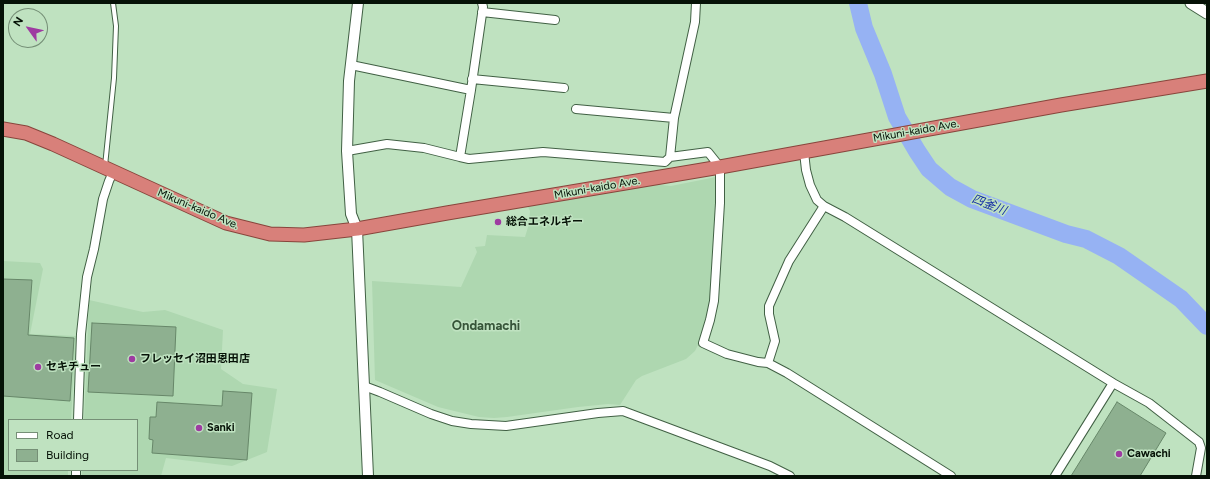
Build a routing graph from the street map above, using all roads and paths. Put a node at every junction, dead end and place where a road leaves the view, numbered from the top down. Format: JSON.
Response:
{"nodes":[{"id":1,"x":114,"y":3,"type":"edge"},
{"id":2,"x":358,"y":3,"type":"edge"},
{"id":3,"x":482,"y":3,"type":"edge"},
{"id":4,"x":696,"y":3,"type":"edge"},
{"id":5,"x":1191,"y":3,"type":"edge"},
{"id":6,"x":482,"y":12,"type":"junction"},
{"id":7,"x":1207,"y":13,"type":"edge"},
{"id":8,"x":556,"y":20,"type":"dead end"},
{"id":9,"x":351,"y":65,"type":"junction"},
{"id":10,"x":472,"y":79,"type":"junction"},
{"id":11,"x":1207,"y":81,"type":"edge"},
{"id":12,"x":564,"y":88,"type":"dead end"},
{"id":13,"x":471,"y":90,"type":"junction"},
{"id":14,"x":576,"y":109,"type":"dead end"},
{"id":15,"x":674,"y":118,"type":"junction"},
{"id":16,"x":3,"y":129,"type":"edge"},
{"id":17,"x":346,"y":151,"type":"junction"},
{"id":18,"x":804,"y":152,"type":"junction"},
{"id":19,"x":460,"y":157,"type":"junction"},
{"id":20,"x":670,"y":157,"type":"junction"},
{"id":21,"x":720,"y":167,"type":"junction"},
{"id":22,"x":109,"y":170,"type":"junction"},
{"id":23,"x":824,"y":206,"type":"junction"},
{"id":24,"x":357,"y":229,"type":"junction"},
{"id":25,"x":768,"y":363,"type":"junction"},
{"id":26,"x":1113,"y":383,"type":"junction"},
{"id":27,"x":364,"y":386,"type":"junction"},
{"id":28,"x":78,"y":419,"type":"edge"},
{"id":29,"x":368,"y":476,"type":"edge"},
{"id":30,"x":790,"y":476,"type":"edge"},
{"id":31,"x":951,"y":476,"type":"edge"},
{"id":32,"x":1055,"y":476,"type":"edge"},
{"id":33,"x":1196,"y":476,"type":"edge"}],
"edges":[{"from":1,"to":22,"type":"lane"},
{"from":2,"to":9,"type":"street"},
{"from":3,"to":6,"type":"street"},
{"from":4,"to":15,"type":"street"},
{"from":5,"to":7,"type":"main road"},
{"from":6,"to":8,"type":"street"},
{"from":6,"to":10,"type":"street"},
{"from":9,"to":13,"type":"street"},
{"from":9,"to":17,"type":"street"},
{"from":10,"to":12,"type":"street"},
{"from":10,"to":13,"type":"street"},
{"from":11,"to":18,"type":"highway","name":"Mikuni-kaido Ave."},
{"from":13,"to":19,"type":"street"},
{"from":14,"to":15,"type":"street"},
{"from":15,"to":20,"type":"street"},
{"from":16,"to":22,"type":"highway","name":"Mikuni-kaido Ave."},
{"from":17,"to":19,"type":"street"},
{"from":17,"to":24,"type":"street"},
{"from":18,"to":21,"type":"highway","name":"Mikuni-kaido Ave."},
{"from":18,"to":23,"type":"street"},
{"from":19,"to":20,"type":"street"},
{"from":20,"to":21,"type":"street"},
{"from":21,"to":24,"type":"highway","name":"Mikuni-kaido Ave."},
{"from":21,"to":25,"type":"street"},
{"from":22,"to":24,"type":"highway","name":"Mikuni-kaido Ave."},
{"from":22,"to":28,"type":"street"},
{"from":23,"to":25,"type":"street"},
{"from":23,"to":26,"type":"street"},
{"from":24,"to":27,"type":"street"},
{"from":25,"to":31,"type":"street"},
{"from":26,"to":32,"type":"street"},
{"from":26,"to":33,"type":"street"},
{"from":27,"to":29,"type":"street"},
{"from":27,"to":30,"type":"street"}]}
